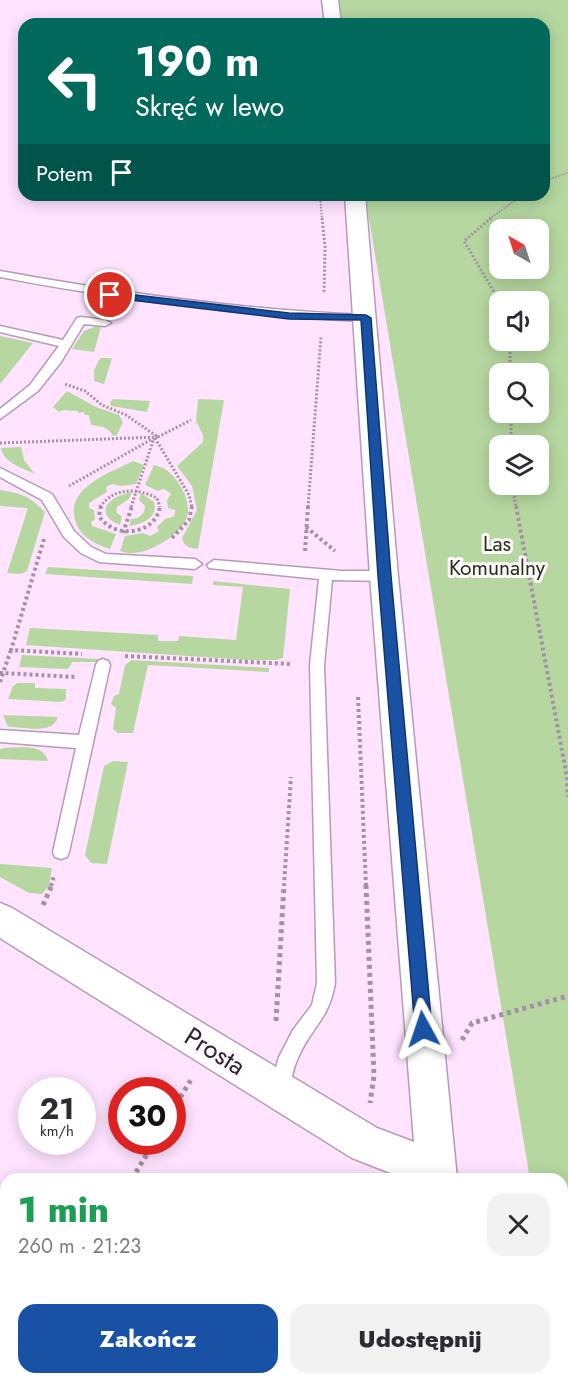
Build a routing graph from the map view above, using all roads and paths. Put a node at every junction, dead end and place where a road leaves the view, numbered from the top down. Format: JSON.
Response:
{"nodes":[{"id":1,"x":330,"y":0,"type":"edge"},
{"id":2,"x":332,"y":18,"type":"edge"},
{"id":3,"x":568,"y":173,"type":"edge"},
{"id":4,"x":550,"y":179,"type":"edge"},
{"id":5,"x":321,"y":201,"type":"edge"},
{"id":6,"x":356,"y":201,"type":"edge"},
{"id":7,"x":514,"y":201,"type":"edge"},
{"id":8,"x":0,"y":274,"type":"edge"},
{"id":9,"x":494,"y":291,"type":"edge"},
{"id":10,"x":323,"y":317,"type":"junction"},
{"id":11,"x":366,"y":318,"type":"junction"},
{"id":12,"x":105,"y":323,"type":"dead end"},
{"id":13,"x":0,"y":329,"type":"edge"},
{"id":14,"x":67,"y":344,"type":"junction"},
{"id":15,"x":45,"y":375,"type":"junction"},
{"id":16,"x":0,"y":415,"type":"edge"},
{"id":17,"x":191,"y":420,"type":"dead end"},
{"id":18,"x":156,"y":437,"type":"junction"},
{"id":19,"x":0,"y":443,"type":"edge"},
{"id":20,"x":0,"y":472,"type":"edge"},
{"id":21,"x":139,"y":489,"type":"junction"},
{"id":22,"x":61,"y":491,"type":"dead end"},
{"id":23,"x":514,"y":495,"type":"edge"},
{"id":24,"x":55,"y":510,"type":"junction"},
{"id":25,"x":126,"y":519,"type":"dead end"},
{"id":26,"x":306,"y":526,"type":"junction"},
{"id":27,"x":131,"y":561,"type":"junction"},
{"id":28,"x":195,"y":564,"type":"dead end"},
{"id":29,"x":214,"y":565,"type":"dead end"},
{"id":30,"x":304,"y":572,"type":"junction"},
{"id":31,"x":334,"y":575,"type":"junction"},
{"id":32,"x":384,"y":576,"type":"junction"},
{"id":33,"x":11,"y":650,"type":"junction"},
{"id":34,"x":294,"y":653,"type":"dead end"},
{"id":35,"x":116,"y":656,"type":"dead end"},
{"id":36,"x":292,"y":664,"type":"junction"},
{"id":37,"x":99,"y":666,"type":"junction"},
{"id":38,"x":1,"y":673,"type":"edge"},
{"id":39,"x":292,"y":676,"type":"dead end"},
{"id":40,"x":0,"y":682,"type":"edge"},
{"id":41,"x":358,"y":694,"type":"dead end"},
{"id":42,"x":0,"y":736,"type":"edge"},
{"id":43,"x":85,"y":742,"type":"junction"},
{"id":44,"x":291,"y":768,"type":"dead end"},
{"id":45,"x":568,"y":796,"type":"edge"},
{"id":46,"x":61,"y":852,"type":"joint"},
{"id":47,"x":13,"y":927,"type":"edge"},
{"id":48,"x":568,"y":996,"type":"edge"},
{"id":49,"x":275,"y":1026,"type":"dead end"},
{"id":50,"x":456,"y":1049,"type":"dead end"},
{"id":51,"x":279,"y":1091,"type":"junction"},
{"id":52,"x":366,"y":1144,"type":"junction"},
{"id":53,"x":146,"y":1155,"type":"edge"},
{"id":54,"x":136,"y":1173,"type":"edge"},
{"id":55,"x":434,"y":1173,"type":"edge"},
{"id":56,"x":436,"y":1173,"type":"edge"}],
"edges":[{"from":1,"to":2,"type":"street"},
{"from":3,"to":4,"type":"path"},
{"from":5,"to":10,"type":"path"},
{"from":6,"to":11,"type":"street"},
{"from":7,"to":9,"type":"path"},
{"from":8,"to":10,"type":"lane"},
{"from":10,"to":11,"type":"lane"},
{"from":10,"to":26,"type":"path"},
{"from":11,"to":32,"type":"street"},
{"from":12,"to":14,"type":"lane"},
{"from":13,"to":14,"type":"lane"},
{"from":14,"to":15,"type":"lane"},
{"from":15,"to":16,"type":"lane"},
{"from":15,"to":18,"type":"path"},
{"from":17,"to":18,"type":"path"},
{"from":18,"to":19,"type":"path"},
{"from":18,"to":21,"type":"path"},
{"from":18,"to":22,"type":"path"},
{"from":18,"to":27,"type":"path"},
{"from":20,"to":24,"type":"lane"},
{"from":21,"to":21,"type":"path"},
{"from":21,"to":25,"type":"path"},
{"from":23,"to":45,"type":"path"},
{"from":24,"to":27,"type":"lane"},
{"from":24,"to":33,"type":"path"},
{"from":26,"to":30,"type":"path"},
{"from":26,"to":31,"type":"path"},
{"from":27,"to":28,"type":"lane"},
{"from":29,"to":30,"type":"lane"},
{"from":30,"to":31,"type":"lane"},
{"from":31,"to":32,"type":"lane"},
{"from":31,"to":51,"type":"lane"},
{"from":32,"to":56,"type":"street"},
{"from":33,"to":37,"type":"path"},
{"from":33,"to":38,"type":"path"},
{"from":34,"to":36,"type":"path"},
{"from":35,"to":36,"type":"path"},
{"from":36,"to":39,"type":"path"},
{"from":37,"to":38,"type":"path"},
{"from":37,"to":43,"type":"lane"},
{"from":38,"to":40,"type":"path"},
{"from":41,"to":52,"type":"path"},
{"from":42,"to":43,"type":"lane"},
{"from":43,"to":46,"type":"lane"},
{"from":44,"to":49,"type":"path"},
{"from":46,"to":47,"type":"path"},
{"from":47,"to":51,"type":"street","name":"Prosta"},
{"from":48,"to":50,"type":"path"},
{"from":51,"to":52,"type":"street","name":"Prosta"},
{"from":52,"to":55,"type":"street","name":"Prosta"},
{"from":53,"to":54,"type":"path"}]}
